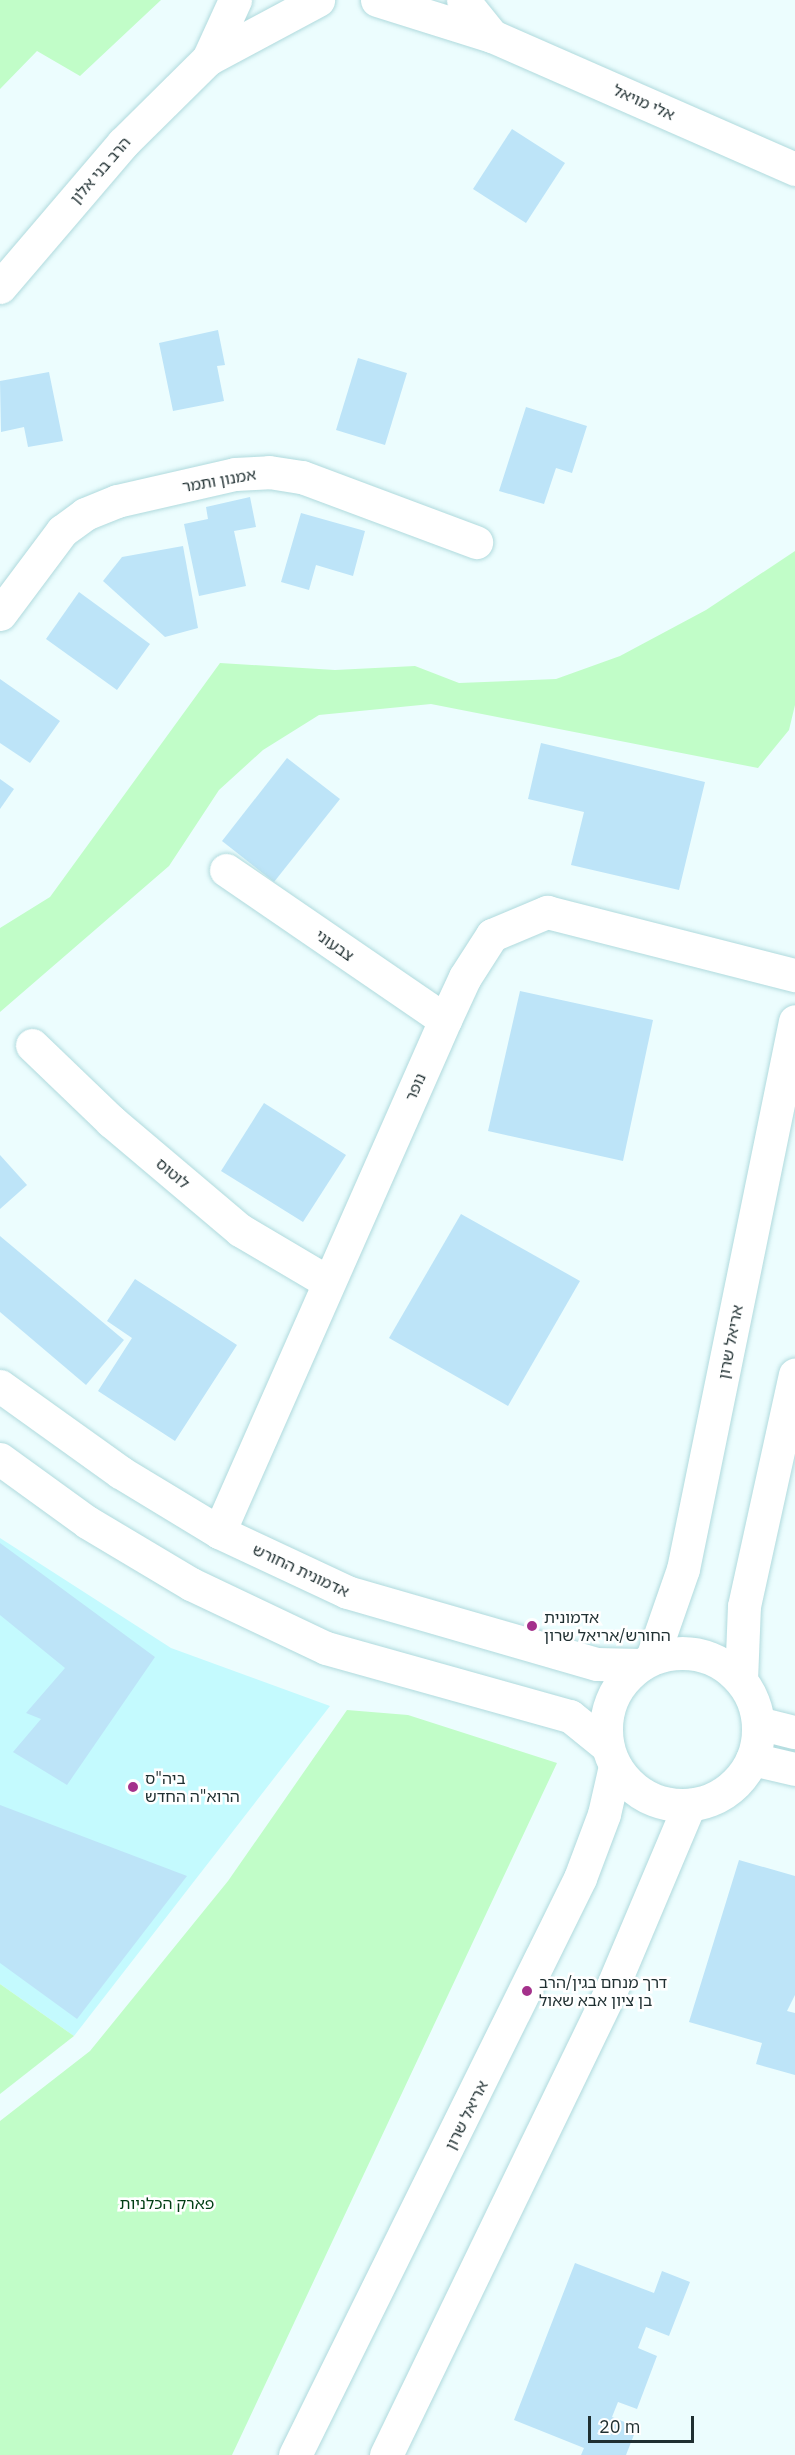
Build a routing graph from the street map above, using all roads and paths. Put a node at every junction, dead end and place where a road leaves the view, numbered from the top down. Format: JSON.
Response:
{"nodes":[{"id":1,"x":235,"y":0,"type":"edge"},
{"id":2,"x":318,"y":0,"type":"edge"},
{"id":3,"x":377,"y":0,"type":"edge"},
{"id":4,"x":463,"y":0,"type":"edge"},
{"id":5,"x":492,"y":36,"type":"junction"},
{"id":6,"x":207,"y":59,"type":"junction"},
{"id":7,"x":795,"y":169,"type":"edge"},
{"id":8,"x":0,"y":287,"type":"edge"},
{"id":9,"x":476,"y":542,"type":"dead end"},
{"id":10,"x":1,"y":610,"type":"edge"},
{"id":11,"x":226,"y":870,"type":"dead end"},
{"id":12,"x":795,"y":975,"type":"edge"},
{"id":13,"x":445,"y":1020,"type":"junction"},
{"id":14,"x":795,"y":1021,"type":"edge"},
{"id":15,"x":32,"y":1045,"type":"dead end"},
{"id":16,"x":328,"y":1282,"type":"junction"},
{"id":17,"x":795,"y":1375,"type":"edge"},
{"id":18,"x":0,"y":1386,"type":"edge"},
{"id":19,"x":0,"y":1459,"type":"edge"},
{"id":20,"x":219,"y":1532,"type":"junction"},
{"id":21,"x":646,"y":1662,"type":"junction"},
{"id":22,"x":741,"y":1680,"type":"junction"},
{"id":23,"x":758,"y":1723,"type":"junction"},
{"id":24,"x":795,"y":1732,"type":"edge"},
{"id":25,"x":611,"y":1756,"type":"junction"},
{"id":26,"x":752,"y":1759,"type":"junction"},
{"id":27,"x":795,"y":1769,"type":"edge"},
{"id":28,"x":689,"y":1805,"type":"junction"},
{"id":29,"x":295,"y":2455,"type":"edge"},
{"id":30,"x":386,"y":2455,"type":"edge"}],
"edges":[{"from":1,"to":6,"type":"street","name":"הרב בני אלון"},
{"from":2,"to":6,"type":"street","name":"הרב בני אלון"},
{"from":3,"to":5,"type":"street","name":"אלי מויאל"},
{"from":4,"to":5,"type":"street","name":"אלי מויאל"},
{"from":5,"to":7,"type":"street","name":"אלי מויאל"},
{"from":6,"to":8,"type":"street","name":"הרב בני אלון"},
{"from":9,"to":10,"type":"street","name":"אמנון ותמר"},
{"from":11,"to":13,"type":"street","name":"צבעוני"},
{"from":12,"to":13,"type":"street","name":"נופר"},
{"from":13,"to":16,"type":"street","name":"נופר"},
{"from":14,"to":21,"type":"street","name":"אריאל שרון"},
{"from":15,"to":16,"type":"street","name":"לוטוס"},
{"from":16,"to":20,"type":"street","name":"נופר"},
{"from":17,"to":22,"type":"street"},
{"from":18,"to":20,"type":"street","name":"אדמונית החורש"},
{"from":19,"to":25,"type":"street"},
{"from":20,"to":21,"type":"street","name":"אדמונית החורש"},
{"from":21,"to":22,"type":"street"},
{"from":21,"to":25,"type":"street"},
{"from":22,"to":23,"type":"street"},
{"from":23,"to":24,"type":"street"},
{"from":23,"to":26,"type":"street"},
{"from":25,"to":28,"type":"street"},
{"from":25,"to":29,"type":"street","name":"אריאל שרון"},
{"from":26,"to":27,"type":"street"},
{"from":26,"to":28,"type":"street"},
{"from":28,"to":30,"type":"street"}]}
